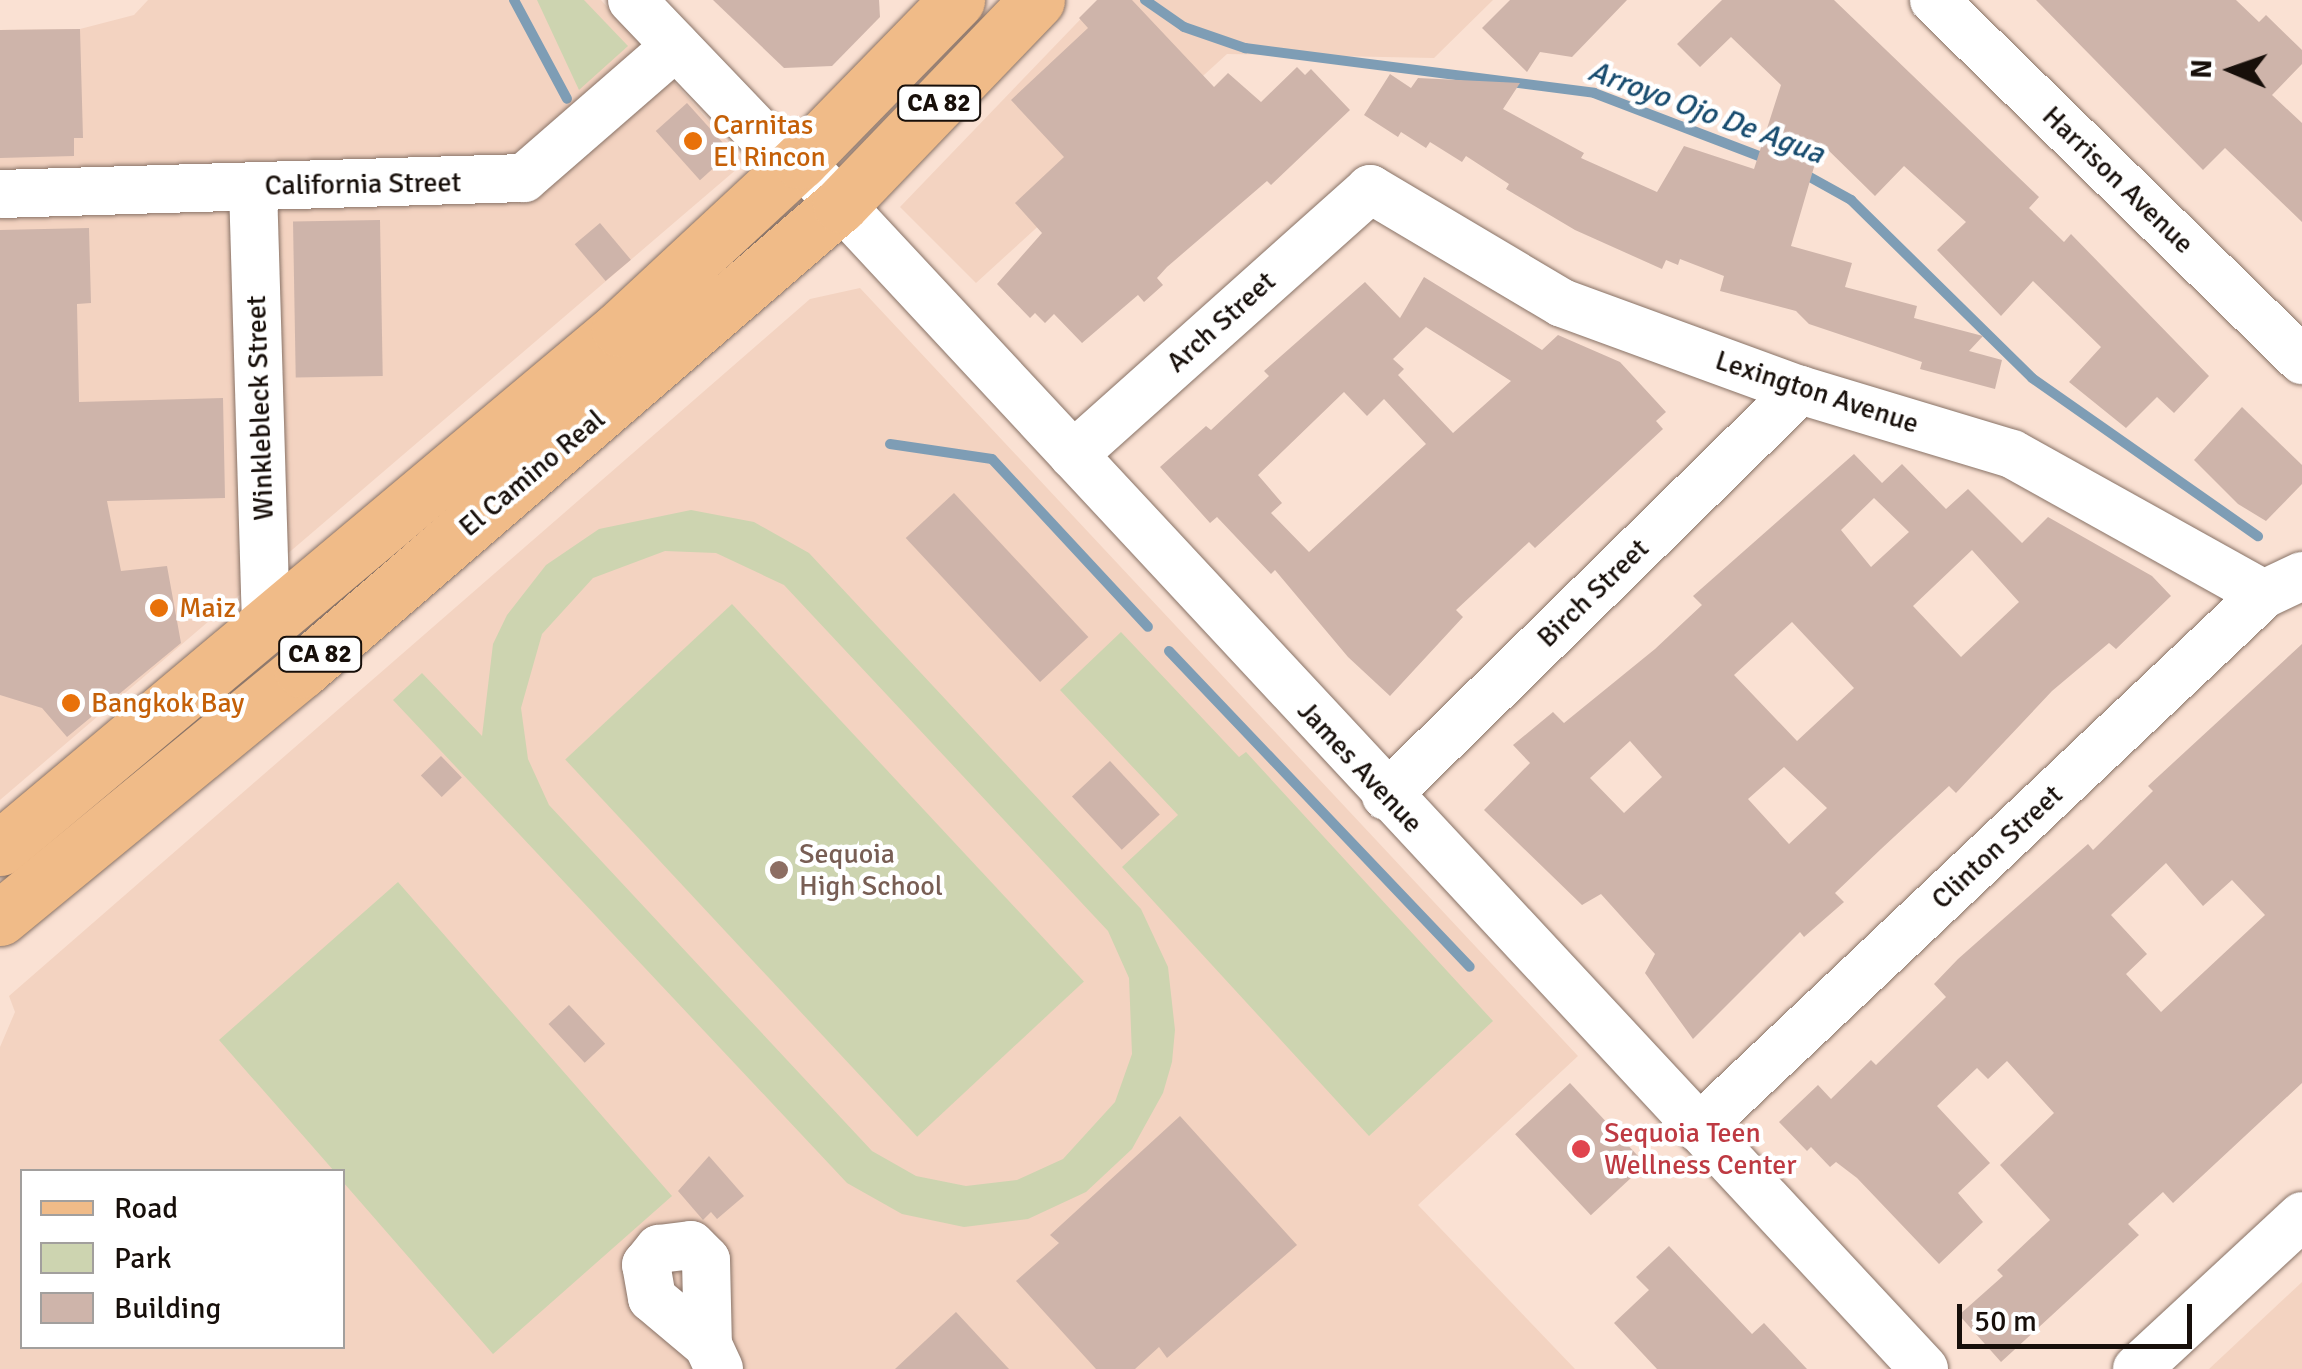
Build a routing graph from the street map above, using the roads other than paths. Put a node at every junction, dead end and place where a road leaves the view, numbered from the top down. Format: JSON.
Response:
{"nodes":[{"id":1,"x":632,"y":0,"type":"edge"},
{"id":2,"x":672,"y":0,"type":"edge"},
{"id":3,"x":958,"y":0,"type":"edge"},
{"id":4,"x":1037,"y":0,"type":"edge"},
{"id":5,"x":1934,"y":0,"type":"edge"},
{"id":6,"x":676,"y":46,"type":"junction"},
{"id":7,"x":800,"y":161,"type":"junction"},
{"id":8,"x":253,"y":187,"type":"junction"},
{"id":9,"x":1370,"y":189,"type":"joint"},
{"id":10,"x":0,"y":194,"type":"edge"},
{"id":11,"x":840,"y":205,"type":"junction"},
{"id":12,"x":2302,"y":360,"type":"edge"},
{"id":13,"x":1800,"y":390,"type":"junction"},
{"id":14,"x":1073,"y":455,"type":"junction"},
{"id":15,"x":2283,"y":585,"type":"edge"},
{"id":16,"x":266,"y":629,"type":"junction"},
{"id":17,"x":1386,"y":796,"type":"junction"},
{"id":18,"x":0,"y":848,"type":"edge"},
{"id":19,"x":0,"y":918,"type":"edge"},
{"id":20,"x":1699,"y":1128,"type":"junction"},
{"id":21,"x":2302,"y":1216,"type":"edge"},
{"id":22,"x":1924,"y":1369,"type":"edge"},
{"id":23,"x":2137,"y":1369,"type":"edge"}],
"edges":[{"from":1,"to":6,"type":"street","name":"James Avenue"},
{"from":2,"to":7,"type":"street","name":"James Avenue"},
{"from":3,"to":7,"type":"main road","name":"El Camino Real","number":"CA 82"},
{"from":4,"to":11,"type":"main road","name":"El Camino Real","number":"CA 82"},
{"from":5,"to":12,"type":"street","name":"Harrison Avenue"},
{"from":6,"to":7,"type":"street","name":"James Avenue"},
{"from":6,"to":8,"type":"street","name":"California Street"},
{"from":7,"to":11,"type":"street","name":"James Avenue"},
{"from":7,"to":16,"type":"main road","name":"El Camino Real","number":"CA 82"},
{"from":8,"to":10,"type":"street","name":"California Street"},
{"from":8,"to":16,"type":"street","name":"Winklebleck Street"},
{"from":9,"to":13,"type":"street","name":"Lexington Avenue"},
{"from":9,"to":14,"type":"street","name":"Arch Street"},
{"from":11,"to":14,"type":"street","name":"James Avenue"},
{"from":11,"to":19,"type":"main road","name":"El Camino Real","number":"CA 82"},
{"from":13,"to":15,"type":"street","name":"Lexington Avenue"},
{"from":13,"to":17,"type":"street","name":"Birch Street"},
{"from":14,"to":17,"type":"street","name":"James Avenue"},
{"from":15,"to":20,"type":"street","name":"Clinton Street"},
{"from":16,"to":18,"type":"main road","name":"El Camino Real","number":"CA 82"},
{"from":17,"to":20,"type":"street","name":"James Avenue"},
{"from":20,"to":22,"type":"street","name":"James Avenue"},
{"from":21,"to":23,"type":"street"}]}
